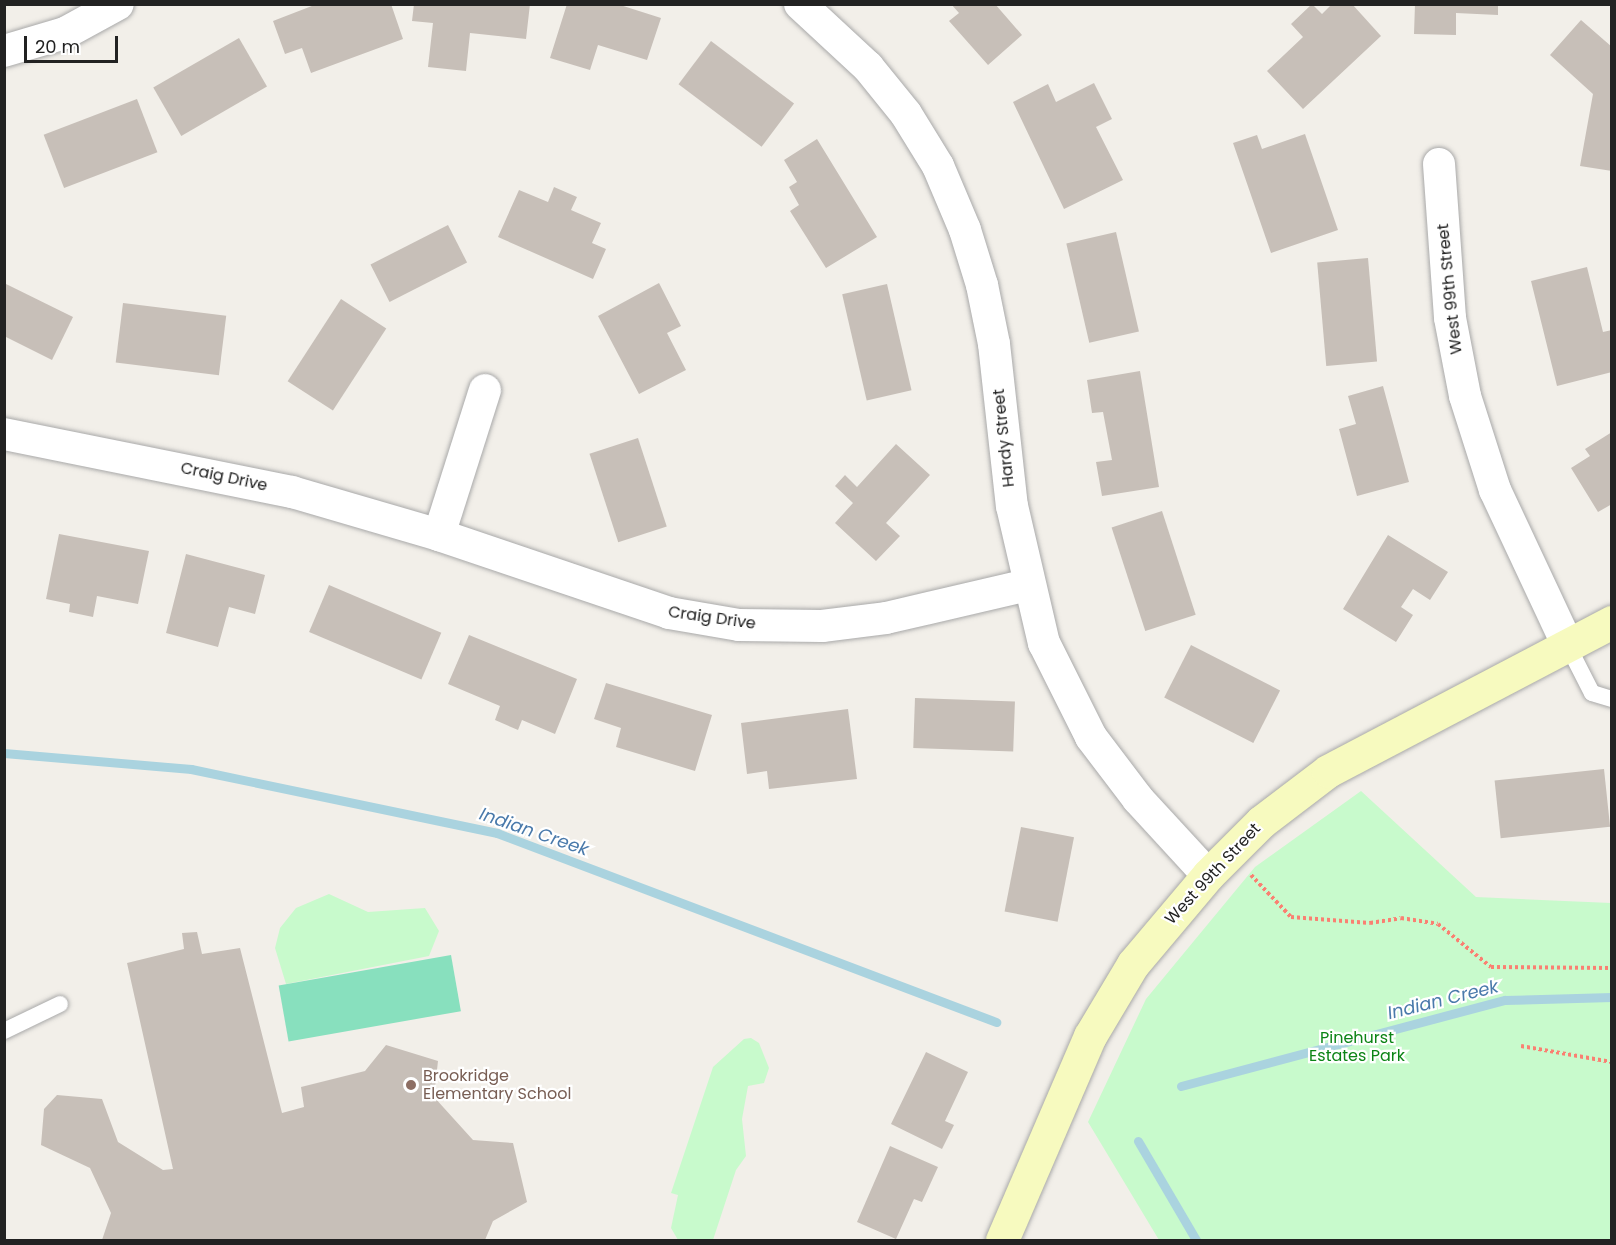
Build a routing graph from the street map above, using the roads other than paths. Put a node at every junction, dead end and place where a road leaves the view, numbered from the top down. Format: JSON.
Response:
{"nodes":[{"id":1,"x":118,"y":4,"type":"edge"},
{"id":2,"x":800,"y":4,"type":"edge"},
{"id":3,"x":4,"y":51,"type":"edge"},
{"id":4,"x":1438,"y":165,"type":"dead end"},
{"id":5,"x":485,"y":390,"type":"dead end"},
{"id":6,"x":4,"y":434,"type":"edge"},
{"id":7,"x":439,"y":535,"type":"junction"},
{"id":8,"x":1028,"y":585,"type":"junction"},
{"id":9,"x":1611,"y":622,"type":"edge"},
{"id":10,"x":1567,"y":644,"type":"junction"},
{"id":11,"x":1611,"y":699,"type":"edge"},
{"id":12,"x":1208,"y":875,"type":"junction"},
{"id":13,"x":60,"y":1004,"type":"dead end"},
{"id":14,"x":4,"y":1031,"type":"edge"},
{"id":15,"x":1002,"y":1240,"type":"edge"}],
"edges":[{"from":1,"to":3,"type":"street"},
{"from":2,"to":8,"type":"street","name":"Hardy Street"},
{"from":4,"to":10,"type":"street","name":"West 99th Street"},
{"from":5,"to":7,"type":"street"},
{"from":6,"to":7,"type":"street","name":"Craig Drive"},
{"from":7,"to":8,"type":"street","name":"Craig Drive"},
{"from":8,"to":12,"type":"street","name":"Hardy Street"},
{"from":9,"to":10,"type":"street","name":"West 99th Street"},
{"from":10,"to":11,"type":"lane"},
{"from":10,"to":12,"type":"street","name":"West 99th Street"},
{"from":12,"to":15,"type":"street","name":"West 99th Street"},
{"from":13,"to":14,"type":"lane"}]}
